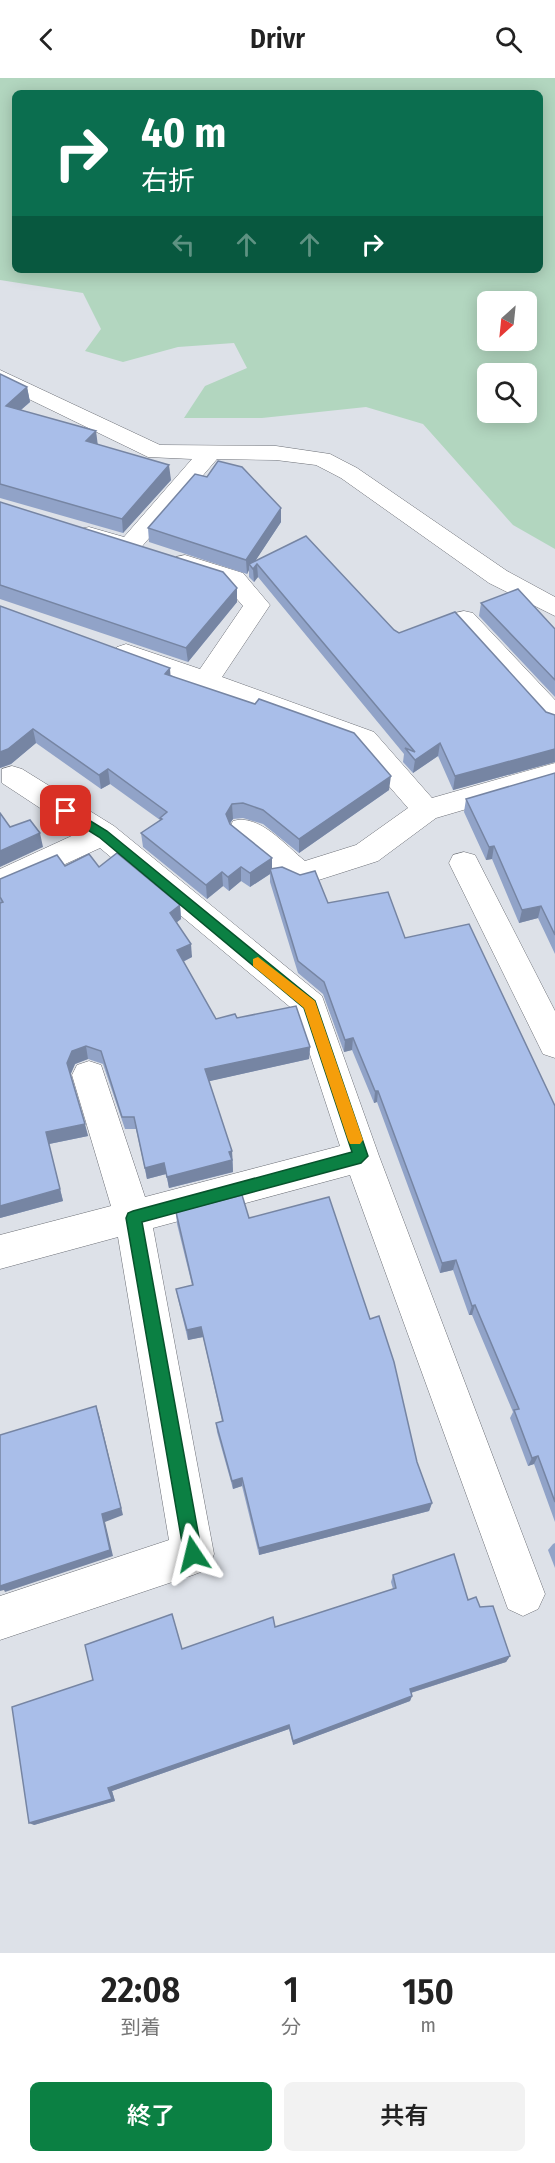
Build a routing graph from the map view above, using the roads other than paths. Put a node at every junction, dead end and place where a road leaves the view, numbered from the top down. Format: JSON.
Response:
{"nodes":[{"id":1,"x":0,"y":376,"type":"edge"},
{"id":2,"x":209,"y":454,"type":"junction"},
{"id":3,"x":64,"y":526,"type":"edge"},
{"id":4,"x":129,"y":546,"type":"junction"},
{"id":5,"x":555,"y":608,"type":"edge"},
{"id":6,"x":464,"y":619,"type":"edge"},
{"id":7,"x":98,"y":643,"type":"edge"},
{"id":8,"x":206,"y":681,"type":"junction"},
{"id":9,"x":555,"y":717,"type":"edge"},
{"id":10,"x":555,"y":773,"type":"edge"},
{"id":11,"x":12,"y":776,"type":"dead end"},
{"id":12,"x":426,"y":810,"type":"junction"},
{"id":13,"x":244,"y":830,"type":"dead end"},
{"id":14,"x":103,"y":834,"type":"junction"},
{"id":15,"x":464,"y":863,"type":"dead end"},
{"id":16,"x":0,"y":882,"type":"edge"},
{"id":17,"x":555,"y":1044,"type":"edge"},
{"id":18,"x":89,"y":1075,"type":"dead end"},
{"id":19,"x":361,"y":1156,"type":"junction"},
{"id":20,"x":133,"y":1218,"type":"junction"},
{"id":21,"x":0,"y":1252,"type":"edge"},
{"id":22,"x":523,"y":1594,"type":"dead end"},
{"id":23,"x":0,"y":1618,"type":"edge"}],
"edges":[{"from":1,"to":2,"type":"street"},
{"from":2,"to":4,"type":"street"},
{"from":2,"to":5,"type":"street"},
{"from":3,"to":4,"type":"street"},
{"from":4,"to":8,"type":"street"},
{"from":6,"to":9,"type":"street"},
{"from":7,"to":8,"type":"street"},
{"from":8,"to":12,"type":"street"},
{"from":10,"to":12,"type":"street"},
{"from":11,"to":14,"type":"street"},
{"from":12,"to":13,"type":"street"},
{"from":14,"to":16,"type":"street"},
{"from":14,"to":19,"type":"street"},
{"from":15,"to":17,"type":"street"},
{"from":18,"to":20,"type":"street"},
{"from":19,"to":20,"type":"street"},
{"from":19,"to":22,"type":"street"},
{"from":20,"to":21,"type":"street"},
{"from":20,"to":23,"type":"street"}]}
